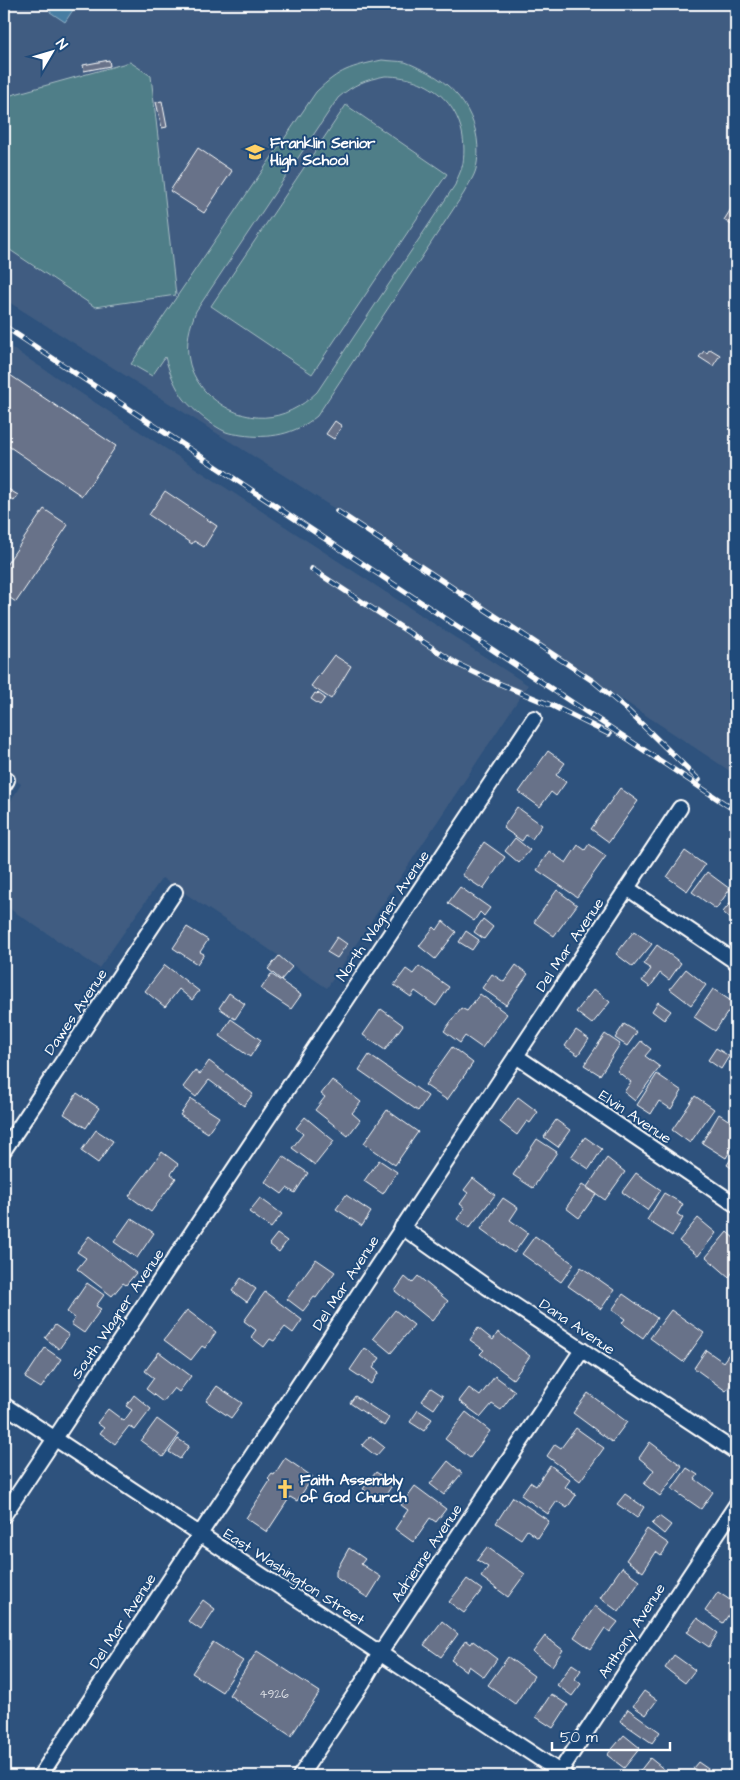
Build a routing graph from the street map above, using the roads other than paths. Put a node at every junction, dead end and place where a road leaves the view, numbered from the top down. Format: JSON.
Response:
{"nodes":[{"id":1,"x":534,"y":718,"type":"dead end"},
{"id":2,"x":680,"y":808,"type":"dead end"},
{"id":3,"x":627,"y":888,"type":"junction"},
{"id":4,"x":175,"y":892,"type":"dead end"},
{"id":5,"x":736,"y":962,"type":"edge"},
{"id":6,"x":516,"y":1056,"type":"junction"},
{"id":7,"x":260,"y":1132,"type":"joint"},
{"id":8,"x":4,"y":1150,"type":"edge"},
{"id":9,"x":736,"y":1205,"type":"edge"},
{"id":10,"x":402,"y":1227,"type":"junction"},
{"id":11,"x":582,"y":1350,"type":"junction"},
{"id":12,"x":4,"y":1405,"type":"edge"},
{"id":13,"x":54,"y":1439,"type":"junction"},
{"id":14,"x":736,"y":1452,"type":"edge"},
{"id":15,"x":736,"y":1505,"type":"edge"},
{"id":16,"x":4,"y":1515,"type":"edge"},
{"id":17,"x":199,"y":1534,"type":"junction"},
{"id":18,"x":380,"y":1653,"type":"junction"},
{"id":19,"x":561,"y":1775,"type":"edge"},
{"id":20,"x":40,"y":1776,"type":"edge"},
{"id":21,"x":300,"y":1776,"type":"edge"}],
"edges":[{"from":1,"to":7,"type":"street","name":"North Wagner Avenue"},
{"from":2,"to":3,"type":"street","name":"Del Mar Avenue"},
{"from":3,"to":5,"type":"street"},
{"from":3,"to":6,"type":"street","name":"Del Mar Avenue"},
{"from":4,"to":8,"type":"street","name":"Dawes Avenue"},
{"from":6,"to":9,"type":"street","name":"Elvin Avenue"},
{"from":6,"to":10,"type":"street","name":"Del Mar Avenue"},
{"from":7,"to":13,"type":"street","name":"South Wagner Avenue"},
{"from":10,"to":11,"type":"street","name":"Dana Avenue"},
{"from":10,"to":17,"type":"street","name":"Del Mar Avenue"},
{"from":11,"to":14,"type":"street","name":"Dana Avenue"},
{"from":11,"to":18,"type":"street","name":"Adrienne Avenue"},
{"from":12,"to":13,"type":"street","name":"East Washington Street"},
{"from":13,"to":16,"type":"street","name":"South Wagner Avenue"},
{"from":13,"to":17,"type":"street","name":"East Washington Street"},
{"from":15,"to":19,"type":"street","name":"Anthony Avenue"},
{"from":17,"to":18,"type":"street","name":"East Washington Street"},
{"from":17,"to":20,"type":"street","name":"Del Mar Avenue"},
{"from":18,"to":19,"type":"street","name":"East Washington Street"},
{"from":18,"to":21,"type":"street","name":"Adrienne Avenue"}]}
